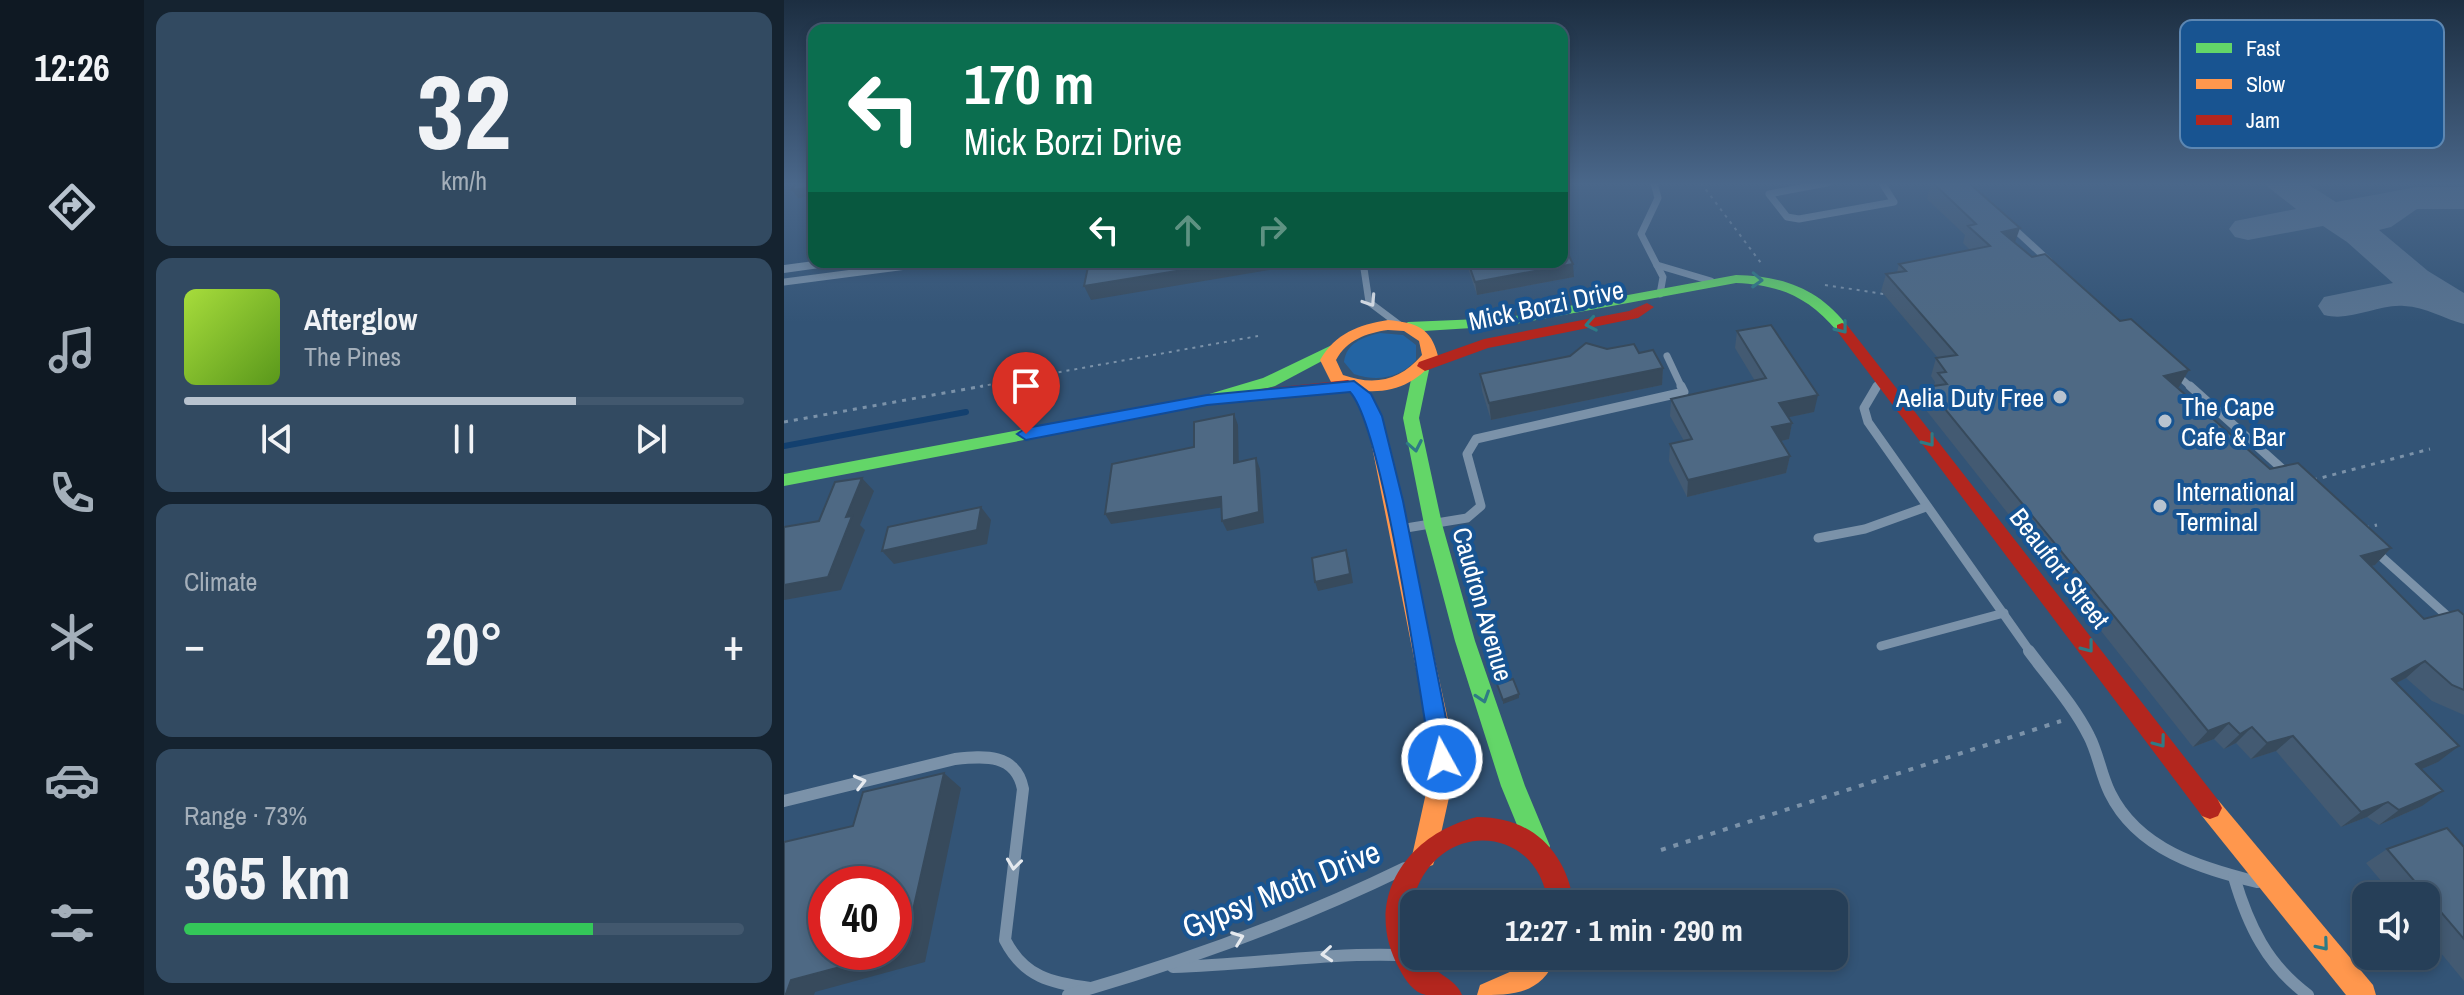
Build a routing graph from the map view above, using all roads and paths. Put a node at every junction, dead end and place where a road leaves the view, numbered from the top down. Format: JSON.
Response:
{"nodes":[{"id":1,"x":1643,"y":229,"type":"edge"},
{"id":2,"x":1736,"y":229,"type":"edge"},
{"id":3,"x":2015,"y":229,"type":"edge"},
{"id":4,"x":808,"y":257,"type":"edge"},
{"id":5,"x":784,"y":261,"type":"edge"},
{"id":6,"x":1657,"y":265,"type":"junction"},
{"id":7,"x":1763,"y":265,"type":"dead end"},
{"id":8,"x":808,"y":266,"type":"edge"},
{"id":9,"x":891,"y":268,"type":"edge"},
{"id":10,"x":1363,"y":268,"type":"edge"},
{"id":11,"x":784,"y":269,"type":"edge"},
{"id":12,"x":2061,"y":271,"type":"edge"},
{"id":13,"x":784,"y":282,"type":"edge"},
{"id":14,"x":1718,"y":282,"type":"junction"},
{"id":15,"x":1814,"y":282,"type":"dead end"},
{"id":16,"x":1660,"y":294,"type":"junction"},
{"id":17,"x":1884,"y":294,"type":"edge"},
{"id":18,"x":1405,"y":326,"type":"junction"},
{"id":19,"x":1258,"y":336,"type":"dead end"},
{"id":20,"x":1332,"y":350,"type":"junction"},
{"id":21,"x":1667,"y":356,"type":"dead end"},
{"id":22,"x":2162,"y":361,"type":"edge"},
{"id":23,"x":1423,"y":368,"type":"junction"},
{"id":24,"x":1881,"y":379,"type":"junction"},
{"id":25,"x":1351,"y":386,"type":"junction"},
{"id":26,"x":1207,"y":400,"type":"junction"},
{"id":27,"x":784,"y":422,"type":"edge"},
{"id":28,"x":2430,"y":449,"type":"dead end"},
{"id":29,"x":784,"y":480,"type":"edge"},
{"id":30,"x":2299,"y":484,"type":"joint"},
{"id":31,"x":1926,"y":507,"type":"junction"},
{"id":32,"x":1433,"y":524,"type":"junction"},
{"id":33,"x":2377,"y":525,"type":"dead end"},
{"id":34,"x":1400,"y":529,"type":"junction"},
{"id":35,"x":2353,"y":532,"type":"joint"},
{"id":36,"x":1818,"y":538,"type":"dead end"},
{"id":37,"x":2004,"y":613,"type":"junction"},
{"id":38,"x":2464,"y":631,"type":"edge"},
{"id":39,"x":1881,"y":646,"type":"dead end"},
{"id":40,"x":2076,"y":717,"type":"junction"},
{"id":41,"x":784,"y":801,"type":"edge"},
{"id":42,"x":1538,"y":846,"type":"junction"},
{"id":43,"x":1661,"y":850,"type":"dead end"},
{"id":44,"x":1420,"y":859,"type":"junction"},
{"id":45,"x":2234,"y":877,"type":"junction"},
{"id":46,"x":2272,"y":885,"type":"junction"},
{"id":47,"x":1402,"y":890,"type":"edge"},
{"id":48,"x":1558,"y":890,"type":"edge"},
{"id":49,"x":1400,"y":898,"type":"edge"},
{"id":50,"x":1400,"y":948,"type":"edge"},
{"id":51,"x":1400,"y":958,"type":"edge"},
{"id":52,"x":1166,"y":967,"type":"junction"},
{"id":53,"x":1410,"y":970,"type":"edge"},
{"id":54,"x":1414,"y":970,"type":"edge"},
{"id":55,"x":1534,"y":970,"type":"edge"},
{"id":56,"x":1090,"y":988,"type":"junction"},
{"id":57,"x":1505,"y":993,"type":"edge"},
{"id":58,"x":1068,"y":995,"type":"edge"},
{"id":59,"x":1420,"y":995,"type":"edge"},
{"id":60,"x":1449,"y":995,"type":"edge"},
{"id":61,"x":2308,"y":995,"type":"edge"},
{"id":62,"x":2363,"y":995,"type":"edge"}],
"edges":[{"from":1,"to":6,"type":"lane"},
{"from":2,"to":7,"type":"path"},
{"from":3,"to":12,"type":"lane"},
{"from":4,"to":5,"type":"street"},
{"from":6,"to":14,"type":"lane"},
{"from":6,"to":16,"type":"lane"},
{"from":8,"to":11,"type":"street"},
{"from":9,"to":13,"type":"lane"},
{"from":10,"to":18,"type":"lane","one_way":true},
{"from":14,"to":16,"type":"street","name":"Beaufort Street"},
{"from":14,"to":24,"type":"street","name":"Beaufort Street","one_way":true},
{"from":15,"to":17,"type":"path"},
{"from":16,"to":18,"type":"street","name":"Mick Borzi Drive"},
{"from":16,"to":23,"type":"street","name":"Mick Borzi Drive","one_way":true},
{"from":18,"to":20,"type":"street"},
{"from":18,"to":23,"type":"street"},
{"from":19,"to":27,"type":"path"},
{"from":20,"to":25,"type":"street"},
{"from":20,"to":26,"type":"street"},
{"from":21,"to":32,"type":"lane"},
{"from":22,"to":30,"type":"lane"},
{"from":23,"to":25,"type":"street"},
{"from":23,"to":32,"type":"street","name":"Caudron Avenue","one_way":true},
{"from":24,"to":31,"type":"lane"},
{"from":24,"to":46,"type":"street","name":"Beaufort Street","one_way":true},
{"from":25,"to":26,"type":"street"},
{"from":25,"to":34,"type":"street"},
{"from":26,"to":29,"type":"street"},
{"from":28,"to":30,"type":"path"},
{"from":31,"to":36,"type":"lane"},
{"from":31,"to":37,"type":"lane"},
{"from":32,"to":34,"type":"lane"},
{"from":32,"to":42,"type":"street","name":"Caudron Avenue","one_way":true},
{"from":33,"to":35,"type":"path"},
{"from":34,"to":44,"type":"street"},
{"from":35,"to":38,"type":"lane"},
{"from":37,"to":39,"type":"lane"},
{"from":37,"to":40,"type":"lane"},
{"from":40,"to":43,"type":"path"},
{"from":40,"to":45,"type":"lane"},
{"from":41,"to":56,"type":"lane","name":"Gypsy Moth Drive","one_way":true},
{"from":42,"to":44,"type":"street"},
{"from":42,"to":48,"type":"street","name":"Caudron Avenue"},
{"from":44,"to":47,"type":"street"},
{"from":52,"to":44,"type":"lane","name":"Gypsy Moth Drive","one_way":true},
{"from":45,"to":46,"type":"lane"},
{"from":45,"to":61,"type":"lane"},
{"from":46,"to":62,"type":"street","name":"Beaufort Street","one_way":true},
{"from":49,"to":50,"type":"street"},
{"from":51,"to":52,"type":"lane","name":"Gypsy Moth Drive","one_way":true},
{"from":52,"to":56,"type":"lane","name":"Gypsy Moth Drive"},
{"from":53,"to":59,"type":"lane"},
{"from":54,"to":60,"type":"street"},
{"from":55,"to":57,"type":"street"},
{"from":56,"to":58,"type":"lane","name":"Gypsy Moth Drive"}]}
